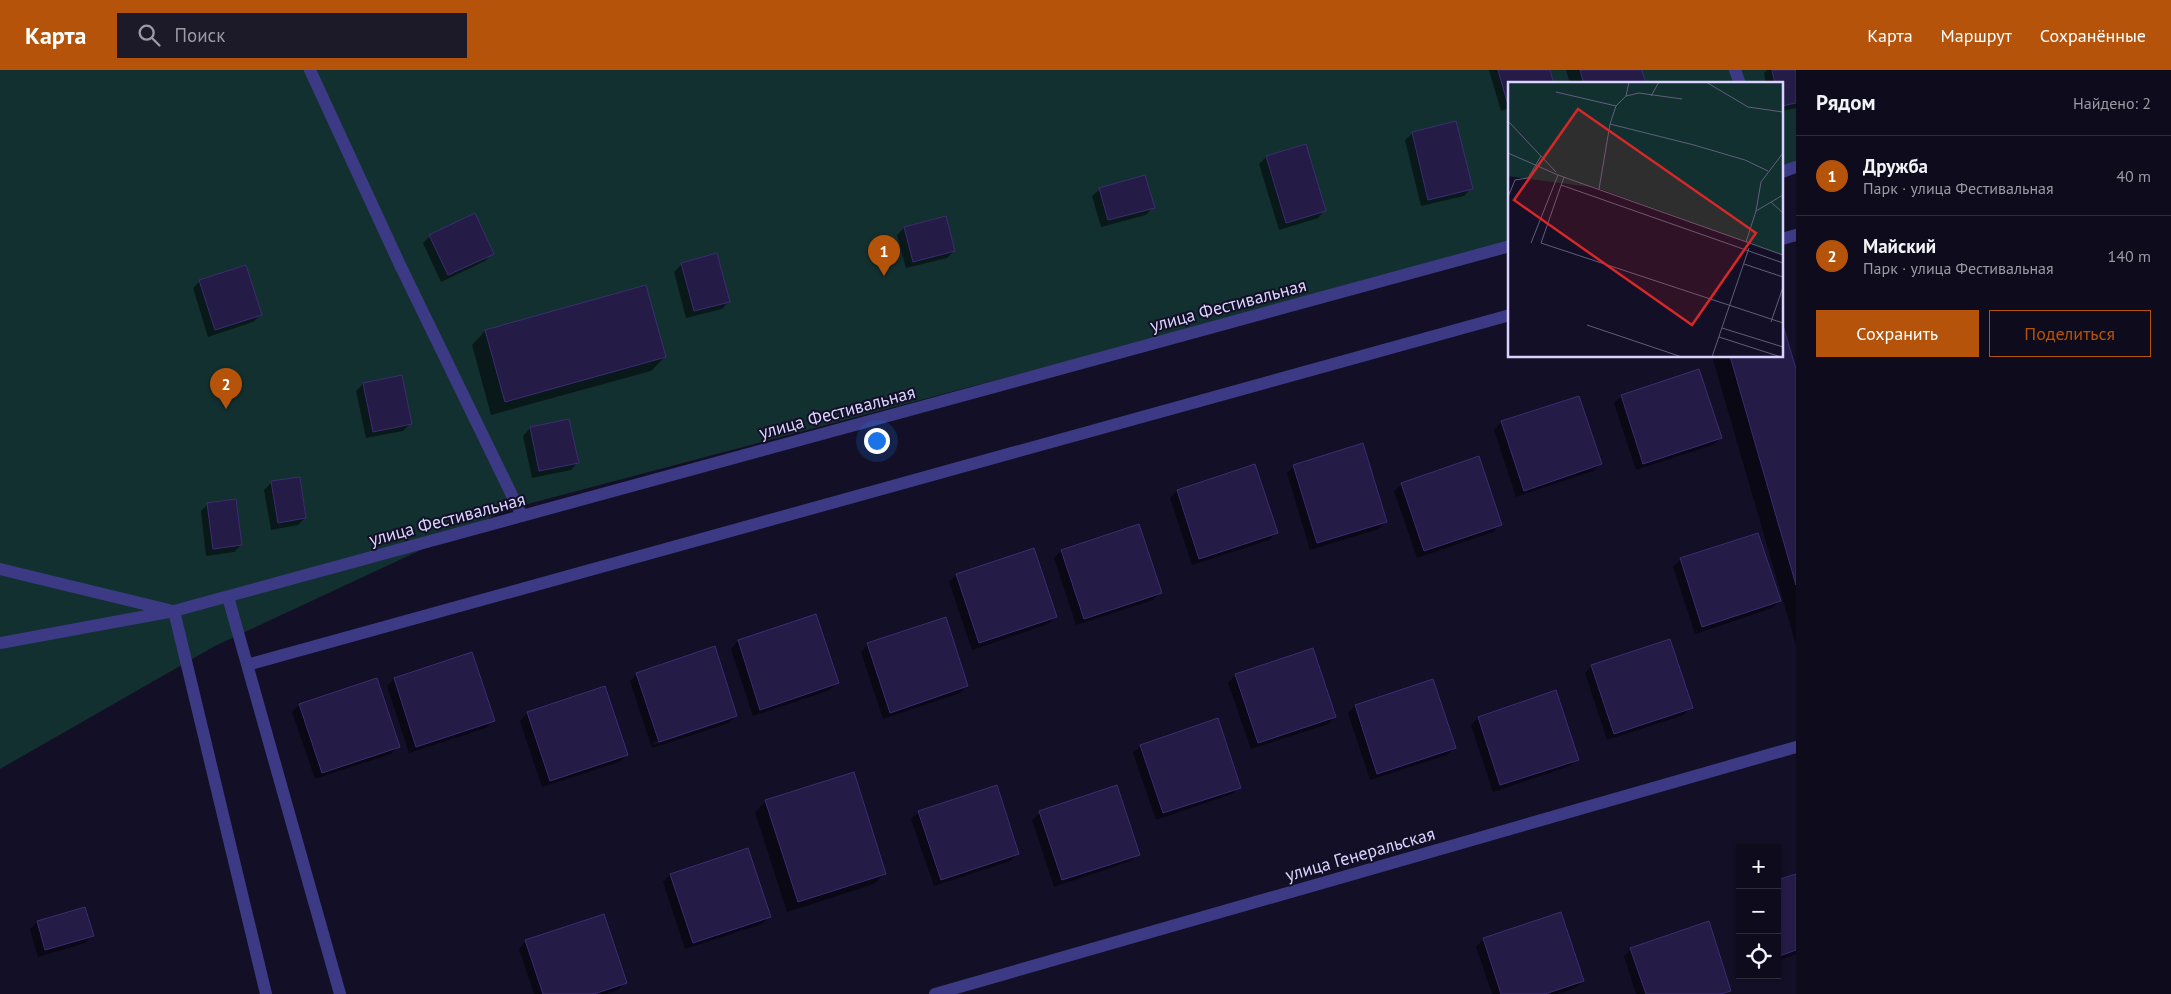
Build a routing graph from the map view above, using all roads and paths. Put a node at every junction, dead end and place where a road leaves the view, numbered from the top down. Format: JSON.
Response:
{"nodes":[{"id":1,"x":310,"y":70,"type":"edge"},
{"id":2,"x":1735,"y":70,"type":"edge"},
{"id":3,"x":1739,"y":82,"type":"edge"},
{"id":4,"x":1508,"y":247,"type":"edge"},
{"id":5,"x":1508,"y":315,"type":"edge"},
{"id":6,"x":522,"y":516,"type":"junction"},
{"id":7,"x":0,"y":569,"type":"edge"},
{"id":8,"x":228,"y":597,"type":"junction"},
{"id":9,"x":174,"y":612,"type":"junction"},
{"id":10,"x":0,"y":643,"type":"edge"},
{"id":11,"x":247,"y":665,"type":"junction"},
{"id":12,"x":1796,"y":747,"type":"edge"},
{"id":13,"x":266,"y":994,"type":"edge"},
{"id":14,"x":340,"y":994,"type":"edge"},
{"id":15,"x":934,"y":994,"type":"edge"}],
"edges":[{"from":1,"to":6,"type":"street"},
{"from":2,"to":3,"type":"street"},
{"from":4,"to":6,"type":"street","name":"улица Фестивальная"},
{"from":5,"to":11,"type":"street"},
{"from":6,"to":8,"type":"street","name":"улица Фестивальная"},
{"from":7,"to":9,"type":"street"},
{"from":8,"to":9,"type":"street","name":"улица Фестивальная"},
{"from":8,"to":11,"type":"street"},
{"from":9,"to":10,"type":"street","name":"улица Фестивальная"},
{"from":9,"to":13,"type":"street"},
{"from":11,"to":14,"type":"street"},
{"from":12,"to":15,"type":"street","name":"улица Генеральская"}]}
